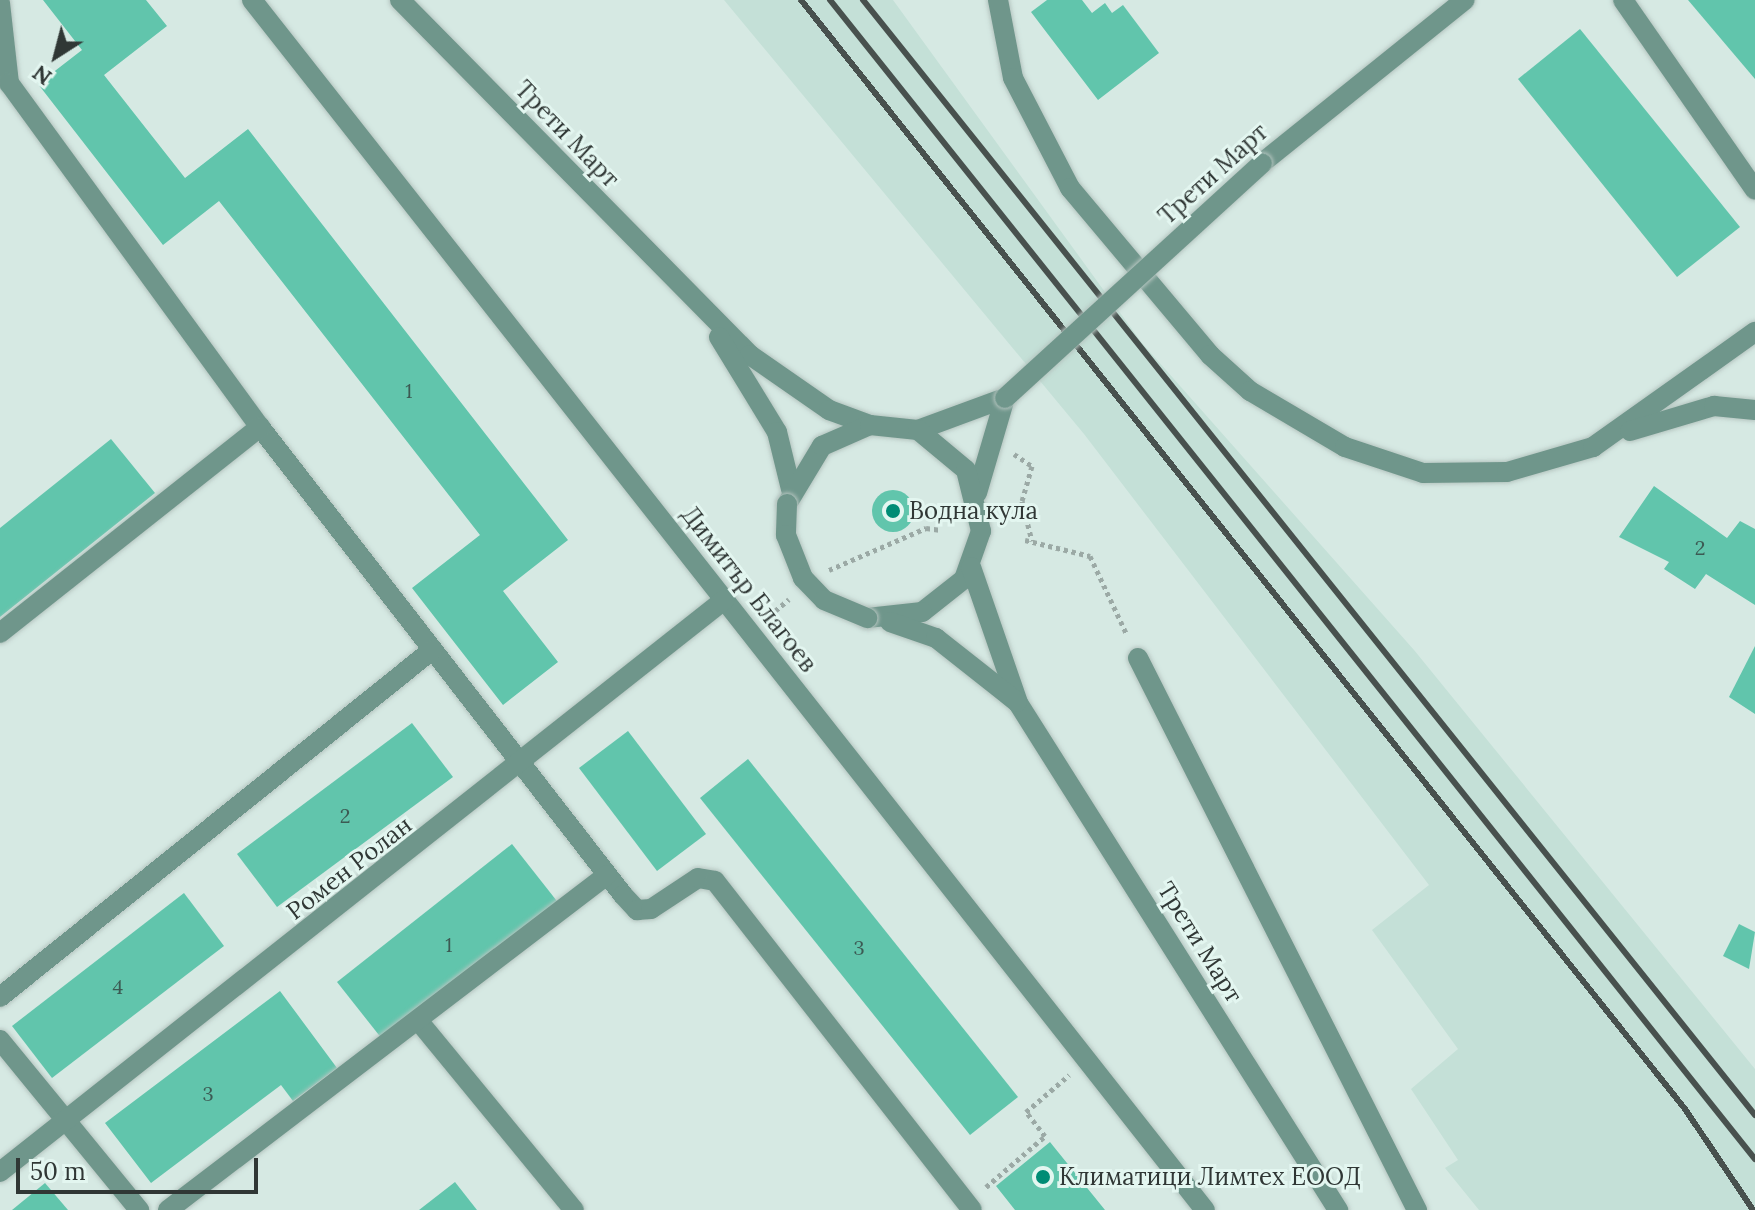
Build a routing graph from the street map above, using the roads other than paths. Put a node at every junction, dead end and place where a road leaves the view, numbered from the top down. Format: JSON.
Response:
{"nodes":[{"id":1,"x":252,"y":0,"type":"edge"},
{"id":2,"x":400,"y":0,"type":"edge"},
{"id":3,"x":998,"y":0,"type":"edge"},
{"id":4,"x":1465,"y":0,"type":"edge"},
{"id":5,"x":1623,"y":0,"type":"edge"},
{"id":6,"x":0,"y":3,"type":"edge"},
{"id":7,"x":1755,"y":190,"type":"edge"},
{"id":8,"x":697,"y":303,"type":"junction"},
{"id":9,"x":1755,"y":332,"type":"edge"},
{"id":10,"x":1005,"y":398,"type":"junction"},
{"id":11,"x":1755,"y":410,"type":"edge"},
{"id":12,"x":870,"y":425,"type":"junction"},
{"id":13,"x":260,"y":427,"type":"junction"},
{"id":14,"x":918,"y":430,"type":"junction"},
{"id":15,"x":1593,"y":447,"type":"junction"},
{"id":16,"x":977,"y":493,"type":"junction"},
{"id":17,"x":789,"y":496,"type":"junction"},
{"id":18,"x":971,"y":567,"type":"junction"},
{"id":19,"x":724,"y":600,"type":"junction"},
{"id":20,"x":875,"y":619,"type":"junction"},
{"id":21,"x":0,"y":633,"type":"edge"},
{"id":22,"x":432,"y":650,"type":"junction"},
{"id":23,"x":1138,"y":658,"type":"road end"},
{"id":24,"x":1018,"y":703,"type":"junction"},
{"id":25,"x":524,"y":765,"type":"junction"},
{"id":26,"x":607,"y":875,"type":"junction"},
{"id":27,"x":0,"y":997,"type":"edge"},
{"id":28,"x":421,"y":1024,"type":"junction"},
{"id":29,"x":0,"y":1040,"type":"edge"},
{"id":30,"x":63,"y":1123,"type":"junction"},
{"id":31,"x":0,"y":1172,"type":"edge"},
{"id":32,"x":970,"y":1206,"type":"edge"},
{"id":33,"x":139,"y":1210,"type":"edge"},
{"id":34,"x":168,"y":1210,"type":"edge"},
{"id":35,"x":574,"y":1210,"type":"edge"},
{"id":36,"x":1205,"y":1210,"type":"edge"},
{"id":37,"x":1338,"y":1210,"type":"edge"},
{"id":38,"x":1417,"y":1210,"type":"edge"}],
"edges":[{"from":1,"to":19,"type":"street","name":"Димитър Благоев"},
{"from":2,"to":8,"type":"street","name":"Трети Март"},
{"from":3,"to":15,"type":"street"},
{"from":4,"to":10,"type":"street","name":"Трети Март","bridge":true},
{"from":5,"to":7,"type":"street"},
{"from":6,"to":13,"type":"street"},
{"from":8,"to":12,"type":"street","name":"Трети Март"},
{"from":8,"to":17,"type":"street","name":"Трети Март"},
{"from":9,"to":15,"type":"street"},
{"from":10,"to":14,"type":"street","name":"Трети Март"},
{"from":10,"to":16,"type":"street","name":"Трети Март"},
{"from":11,"to":15,"type":"street"},
{"from":12,"to":14,"type":"street"},
{"from":12,"to":17,"type":"street"},
{"from":13,"to":21,"type":"street"},
{"from":13,"to":22,"type":"street"},
{"from":14,"to":16,"type":"street"},
{"from":16,"to":18,"type":"street"},
{"from":17,"to":20,"type":"street","bridge":true},
{"from":18,"to":20,"type":"street"},
{"from":18,"to":24,"type":"street","name":"Трети Март"},
{"from":19,"to":25,"type":"street","name":"Ромен Ролан"},
{"from":19,"to":36,"type":"street","name":"Димитър Благоев"},
{"from":20,"to":24,"type":"street","name":"Трети Март"},
{"from":22,"to":25,"type":"street"},
{"from":22,"to":27,"type":"street"},
{"from":23,"to":38,"type":"street"},
{"from":24,"to":37,"type":"street","name":"Трети Март"},
{"from":25,"to":26,"type":"street"},
{"from":25,"to":30,"type":"street","name":"Ромен Ролан"},
{"from":26,"to":28,"type":"street"},
{"from":26,"to":32,"type":"street"},
{"from":28,"to":34,"type":"street"},
{"from":28,"to":35,"type":"street"},
{"from":29,"to":30,"type":"street"},
{"from":30,"to":31,"type":"street","name":"Ромен Ролан"},
{"from":30,"to":33,"type":"street"}]}
